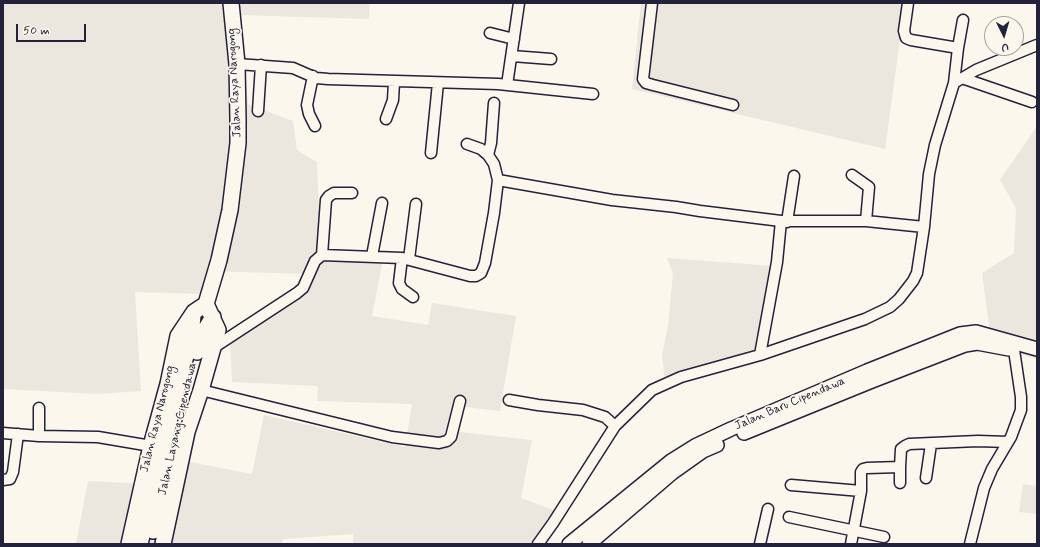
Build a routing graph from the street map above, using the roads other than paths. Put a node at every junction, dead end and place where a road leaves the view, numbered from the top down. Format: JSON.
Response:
{"nodes":[{"id":1,"x":230,"y":3,"type":"edge"},
{"id":2,"x":519,"y":3,"type":"edge"},
{"id":3,"x":652,"y":3,"type":"edge"},
{"id":4,"x":908,"y":3,"type":"edge"},
{"id":5,"x":963,"y":20,"type":"dead end"},
{"id":6,"x":490,"y":33,"type":"dead end"},
{"id":7,"x":514,"y":39,"type":"junction"},
{"id":8,"x":1037,"y":45,"type":"edge"},
{"id":9,"x":958,"y":48,"type":"junction"},
{"id":10,"x":512,"y":56,"type":"junction"},
{"id":11,"x":551,"y":58,"type":"dead end"},
{"id":12,"x":236,"y":64,"type":"junction"},
{"id":13,"x":261,"y":65,"type":"junction"},
{"id":14,"x":313,"y":76,"type":"junction"},
{"id":15,"x":958,"y":81,"type":"junction"},
{"id":16,"x":394,"y":82,"type":"junction"},
{"id":17,"x":438,"y":83,"type":"junction"},
{"id":18,"x":507,"y":85,"type":"junction"},
{"id":19,"x":593,"y":94,"type":"dead end"},
{"id":20,"x":1032,"y":102,"type":"dead end"},
{"id":21,"x":494,"y":103,"type":"dead end"},
{"id":22,"x":733,"y":105,"type":"dead end"},
{"id":23,"x":258,"y":111,"type":"dead end"},
{"id":24,"x":386,"y":119,"type":"dead end"},
{"id":25,"x":315,"y":126,"type":"dead end"},
{"id":26,"x":467,"y":144,"type":"dead end"},
{"id":27,"x":431,"y":153,"type":"dead end"},
{"id":28,"x":488,"y":155,"type":"junction"},
{"id":29,"x":852,"y":175,"type":"dead end"},
{"id":30,"x":794,"y":176,"type":"dead end"},
{"id":31,"x":498,"y":180,"type":"junction"},
{"id":32,"x":352,"y":192,"type":"dead end"},
{"id":33,"x":382,"y":203,"type":"dead end"},
{"id":34,"x":416,"y":204,"type":"dead end"},
{"id":35,"x":784,"y":221,"type":"junction"},
{"id":36,"x":866,"y":221,"type":"junction"},
{"id":37,"x":924,"y":227,"type":"junction"},
{"id":38,"x":322,"y":255,"type":"junction"},
{"id":39,"x":372,"y":256,"type":"junction"},
{"id":40,"x":406,"y":258,"type":"junction"},
{"id":41,"x":413,"y":297,"type":"dead end"},
{"id":42,"x":204,"y":311,"type":"junction"},
{"id":43,"x":213,"y":348,"type":"junction"},
{"id":44,"x":1037,"y":349,"type":"edge"},
{"id":45,"x":1014,"y":350,"type":"junction"},
{"id":46,"x":760,"y":355,"type":"junction"},
{"id":47,"x":1037,"y":358,"type":"edge"},
{"id":48,"x":869,"y":376,"type":"junction"},
{"id":49,"x":201,"y":390,"type":"junction"},
{"id":50,"x":509,"y":400,"type":"dead end"},
{"id":51,"x":460,"y":401,"type":"dead end"},
{"id":52,"x":39,"y":408,"type":"dead end"},
{"id":53,"x":615,"y":426,"type":"junction"},
{"id":54,"x":3,"y":433,"type":"edge"},
{"id":55,"x":732,"y":433,"type":"junction"},
{"id":56,"x":18,"y":434,"type":"junction"},
{"id":57,"x":38,"y":436,"type":"junction"},
{"id":58,"x":1008,"y":442,"type":"junction"},
{"id":59,"x":931,"y":444,"type":"junction"},
{"id":60,"x":151,"y":446,"type":"junction"},
{"id":61,"x":900,"y":467,"type":"junction"},
{"id":62,"x":926,"y":478,"type":"dead end"},
{"id":63,"x":3,"y":480,"type":"edge"},
{"id":64,"x":900,"y":483,"type":"dead end"},
{"id":65,"x":791,"y":484,"type":"dead end"},
{"id":66,"x":861,"y":491,"type":"junction"},
{"id":67,"x":156,"y":500,"type":"junction"},
{"id":68,"x":768,"y":509,"type":"dead end"},
{"id":69,"x":789,"y":517,"type":"dead end"},
{"id":70,"x":854,"y":530,"type":"junction"},
{"id":71,"x":884,"y":537,"type":"dead end"},
{"id":72,"x":129,"y":544,"type":"edge"},
{"id":73,"x":140,"y":544,"type":"edge"},
{"id":74,"x":150,"y":544,"type":"edge"},
{"id":75,"x":163,"y":544,"type":"edge"},
{"id":76,"x":538,"y":544,"type":"edge"},
{"id":77,"x":568,"y":544,"type":"edge"},
{"id":78,"x":589,"y":544,"type":"edge"},
{"id":79,"x":760,"y":544,"type":"edge"},
{"id":80,"x":851,"y":544,"type":"edge"},
{"id":81,"x":970,"y":544,"type":"edge"}],
"edges":[{"from":1,"to":12,"type":"main road","name":"Jalan Raya Narogong"},
{"from":2,"to":7,"type":"street"},
{"from":3,"to":22,"type":"street"},
{"from":4,"to":9,"type":"street"},
{"from":5,"to":9,"type":"street"},
{"from":6,"to":7,"type":"street"},
{"from":7,"to":10,"type":"street"},
{"from":8,"to":15,"type":"street"},
{"from":9,"to":15,"type":"street"},
{"from":10,"to":11,"type":"street"},
{"from":10,"to":18,"type":"street"},
{"from":12,"to":13,"type":"street"},
{"from":12,"to":42,"type":"main road","name":"Jalan Raya Narogong"},
{"from":13,"to":14,"type":"street"},
{"from":13,"to":23,"type":"street"},
{"from":14,"to":16,"type":"street"},
{"from":14,"to":25,"type":"street"},
{"from":15,"to":20,"type":"street"},
{"from":15,"to":37,"type":"street"},
{"from":16,"to":17,"type":"street"},
{"from":16,"to":24,"type":"street"},
{"from":17,"to":18,"type":"street"},
{"from":17,"to":27,"type":"street"},
{"from":18,"to":19,"type":"street"},
{"from":21,"to":28,"type":"street"},
{"from":26,"to":28,"type":"street"},
{"from":28,"to":31,"type":"street"},
{"from":29,"to":36,"type":"street"},
{"from":30,"to":35,"type":"street"},
{"from":31,"to":35,"type":"street"},
{"from":31,"to":40,"type":"street"},
{"from":32,"to":38,"type":"street"},
{"from":33,"to":39,"type":"street"},
{"from":34,"to":40,"type":"street"},
{"from":35,"to":36,"type":"street"},
{"from":35,"to":46,"type":"street"},
{"from":36,"to":37,"type":"street"},
{"from":37,"to":46,"type":"street"},
{"from":38,"to":39,"type":"street"},
{"from":38,"to":43,"type":"street"},
{"from":39,"to":40,"type":"street"},
{"from":40,"to":41,"type":"street"},
{"from":42,"to":43,"type":"main road","name":"Jalan Raya Narogong"},
{"from":42,"to":60,"type":"main road","name":"Jalan Raya Narogong"},
{"from":42,"to":67,"type":"main road","name":"Jalan Layang Cipendawa"},
{"from":43,"to":49,"type":"main road","name":"Jalan Raya Narogong"},
{"from":44,"to":48,"type":"main road","name":"Jalan Baru Cipendawa"},
{"from":45,"to":47,"type":"main road","name":"Jalan Baru Cipendawa"},
{"from":45,"to":48,"type":"main road","name":"Jalan Baru Cipendawa"},
{"from":45,"to":58,"type":"street"},
{"from":46,"to":53,"type":"street"},
{"from":48,"to":55,"type":"main road","name":"Jalan Baru Cipendawa"},
{"from":49,"to":51,"type":"street"},
{"from":49,"to":75,"type":"main road","name":"Jalan Raya Narogong"},
{"from":50,"to":53,"type":"street"},
{"from":52,"to":57,"type":"street"},
{"from":53,"to":76,"type":"street"},
{"from":54,"to":56,"type":"street"},
{"from":55,"to":77,"type":"main road","name":"Jalan Baru Cipendawa"},
{"from":55,"to":78,"type":"main road","name":"Jalan Baru Cipendawa"},
{"from":56,"to":57,"type":"street"},
{"from":56,"to":63,"type":"street"},
{"from":57,"to":60,"type":"street"},
{"from":58,"to":59,"type":"street"},
{"from":58,"to":81,"type":"street"},
{"from":59,"to":61,"type":"street"},
{"from":59,"to":62,"type":"street"},
{"from":60,"to":72,"type":"main road","name":"Jalan Raya Narogong"},
{"from":61,"to":64,"type":"street"},
{"from":61,"to":66,"type":"street"},
{"from":65,"to":66,"type":"street"},
{"from":66,"to":70,"type":"street"},
{"from":67,"to":73,"type":"main road","name":"Jalan Layang Cipendawa"},
{"from":67,"to":74,"type":"main road","name":"Jalan Layang Cipendawa"},
{"from":68,"to":79,"type":"street"},
{"from":69,"to":70,"type":"street"},
{"from":70,"to":71,"type":"street"},
{"from":70,"to":80,"type":"street"}]}
